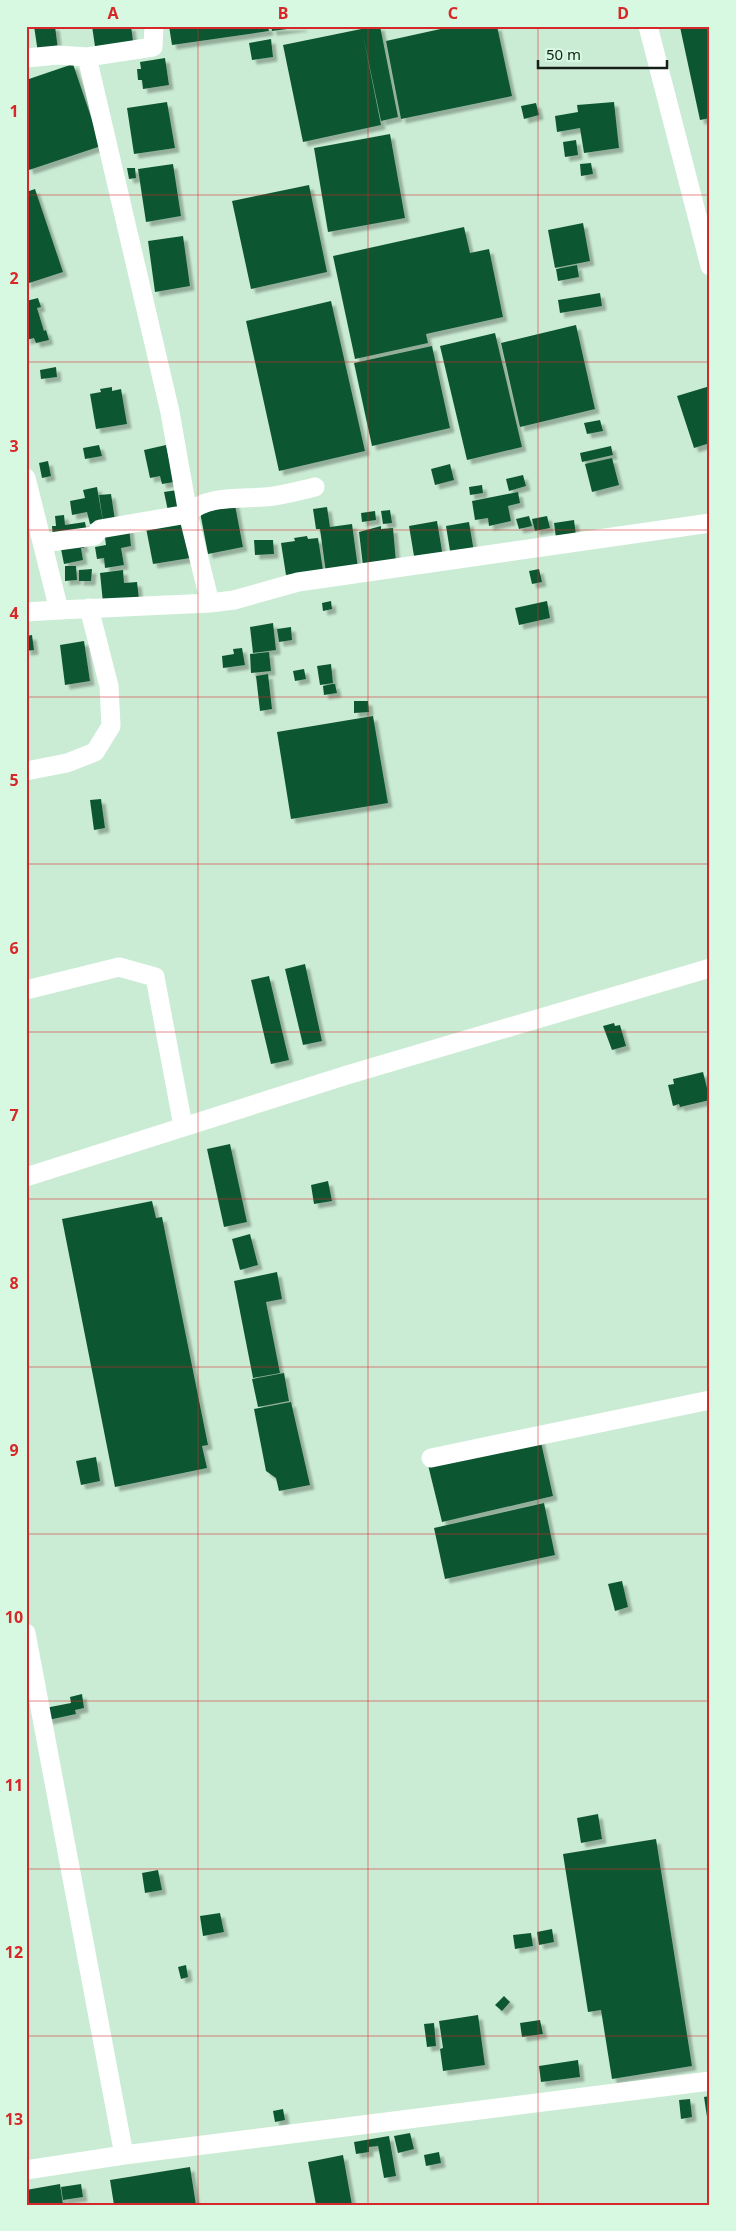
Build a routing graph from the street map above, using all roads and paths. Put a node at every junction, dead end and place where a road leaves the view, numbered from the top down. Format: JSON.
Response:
{"nodes":[{"id":1,"x":154,"y":26,"type":"edge"},
{"id":2,"x":648,"y":26,"type":"edge"},
{"id":3,"x":87,"y":56,"type":"junction"},
{"id":4,"x":26,"y":58,"type":"edge"},
{"id":5,"x":710,"y":266,"type":"edge"},
{"id":6,"x":26,"y":478,"type":"edge"},
{"id":7,"x":315,"y":486,"type":"dead end"},
{"id":8,"x":188,"y":514,"type":"junction"},
{"id":9,"x":710,"y":523,"type":"edge"},
{"id":10,"x":43,"y":543,"type":"junction"},
{"id":11,"x":210,"y":603,"type":"junction"},
{"id":12,"x":89,"y":608,"type":"junction"},
{"id":13,"x":59,"y":610,"type":"junction"},
{"id":14,"x":26,"y":612,"type":"edge"},
{"id":15,"x":26,"y":771,"type":"edge"},
{"id":16,"x":710,"y":968,"type":"edge"},
{"id":17,"x":26,"y":990,"type":"edge"},
{"id":18,"x":183,"y":1126,"type":"junction"},
{"id":19,"x":26,"y":1177,"type":"edge"},
{"id":20,"x":710,"y":1400,"type":"edge"},
{"id":21,"x":431,"y":1458,"type":"dead end"},
{"id":22,"x":26,"y":1633,"type":"edge"},
{"id":23,"x":710,"y":2081,"type":"edge"},
{"id":24,"x":124,"y":2155,"type":"junction"},
{"id":25,"x":26,"y":2170,"type":"edge"}],
"edges":[{"from":1,"to":3,"type":"street"},
{"from":2,"to":5,"type":"street"},
{"from":3,"to":4,"type":"street"},
{"from":3,"to":8,"type":"street"},
{"from":6,"to":10,"type":"street"},
{"from":7,"to":8,"type":"street"},
{"from":8,"to":10,"type":"street"},
{"from":8,"to":11,"type":"street"},
{"from":9,"to":11,"type":"street"},
{"from":10,"to":13,"type":"street"},
{"from":11,"to":12,"type":"street"},
{"from":12,"to":13,"type":"street"},
{"from":12,"to":15,"type":"street"},
{"from":13,"to":14,"type":"street"},
{"from":16,"to":18,"type":"street"},
{"from":17,"to":18,"type":"street"},
{"from":18,"to":19,"type":"street"},
{"from":20,"to":21,"type":"street"},
{"from":22,"to":24,"type":"street"},
{"from":23,"to":24,"type":"street"},
{"from":24,"to":25,"type":"street"}]}
